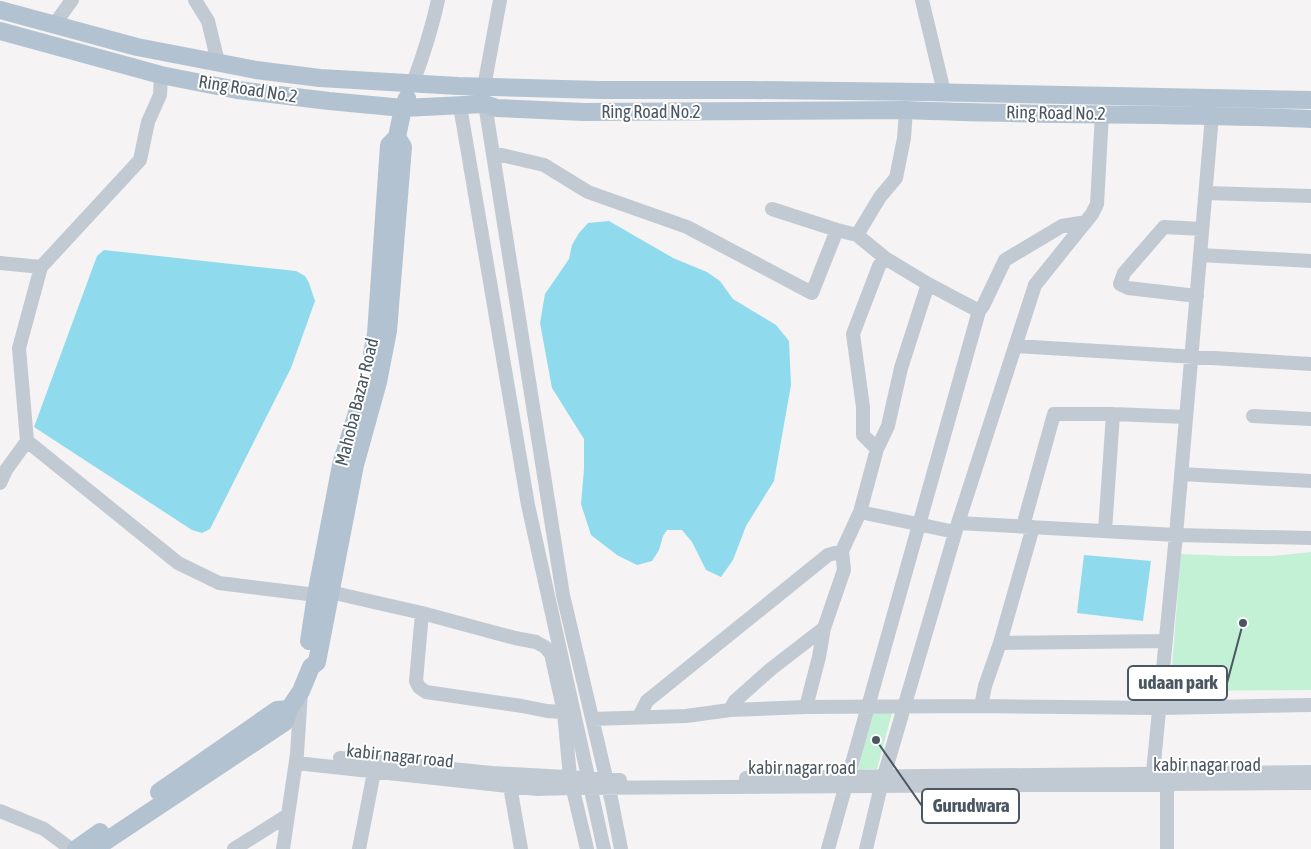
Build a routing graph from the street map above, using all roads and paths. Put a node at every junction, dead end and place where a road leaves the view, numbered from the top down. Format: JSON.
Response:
{"nodes":[{"id":1,"x":72,"y":0,"type":"edge"},
{"id":2,"x":195,"y":0,"type":"edge"},
{"id":3,"x":438,"y":0,"type":"edge"},
{"id":4,"x":500,"y":0,"type":"edge"},
{"id":5,"x":922,"y":0,"type":"edge"},
{"id":6,"x":0,"y":10,"type":"edge"},
{"id":7,"x":54,"y":24,"type":"junction"},
{"id":8,"x":0,"y":31,"type":"edge"},
{"id":9,"x":218,"y":62,"type":"junction"},
{"id":10,"x":161,"y":74,"type":"junction"},
{"id":11,"x":413,"y":83,"type":"junction"},
{"id":12,"x":944,"y":92,"type":"junction"},
{"id":13,"x":485,"y":95,"type":"junction"},
{"id":14,"x":1311,"y":100,"type":"edge"},
{"id":15,"x":460,"y":106,"type":"junction"},
{"id":16,"x":403,"y":108,"type":"junction"},
{"id":17,"x":906,"y":110,"type":"junction"},
{"id":18,"x":1102,"y":114,"type":"junction"},
{"id":19,"x":1212,"y":116,"type":"junction"},
{"id":20,"x":1311,"y":119,"type":"edge"},
{"id":21,"x":493,"y":153,"type":"junction"},
{"id":22,"x":1206,"y":193,"type":"junction"},
{"id":23,"x":1311,"y":196,"type":"edge"},
{"id":24,"x":772,"y":209,"type":"dead end"},
{"id":25,"x":1086,"y":222,"type":"junction"},
{"id":26,"x":1202,"y":229,"type":"junction"},
{"id":27,"x":837,"y":230,"type":"junction"},
{"id":28,"x":857,"y":235,"type":"junction"},
{"id":29,"x":1200,"y":255,"type":"junction"},
{"id":30,"x":885,"y":258,"type":"junction"},
{"id":31,"x":1311,"y":261,"type":"edge"},
{"id":32,"x":0,"y":263,"type":"edge"},
{"id":33,"x":42,"y":267,"type":"junction"},
{"id":34,"x":928,"y":284,"type":"junction"},
{"id":35,"x":1197,"y":296,"type":"junction"},
{"id":36,"x":979,"y":311,"type":"junction"},
{"id":37,"x":1016,"y":346,"type":"junction"},
{"id":38,"x":1192,"y":356,"type":"junction"},
{"id":39,"x":1311,"y":364,"type":"edge"},
{"id":40,"x":1113,"y":414,"type":"junction"},
{"id":41,"x":1253,"y":416,"type":"dead end"},
{"id":42,"x":1186,"y":417,"type":"junction"},
{"id":43,"x":1311,"y":419,"type":"edge"},
{"id":44,"x":26,"y":441,"type":"junction"},
{"id":45,"x":877,"y":449,"type":"junction"},
{"id":46,"x":1181,"y":474,"type":"junction"},
{"id":47,"x":1311,"y":481,"type":"edge"},
{"id":48,"x":0,"y":483,"type":"edge"},
{"id":49,"x":860,"y":512,"type":"junction"},
{"id":50,"x":919,"y":525,"type":"junction"},
{"id":51,"x":1028,"y":526,"type":"junction"},
{"id":52,"x":956,"y":527,"type":"junction"},
{"id":53,"x":1105,"y":531,"type":"junction"},
{"id":54,"x":1176,"y":535,"type":"junction"},
{"id":55,"x":1311,"y":538,"type":"edge"},
{"id":56,"x":842,"y":551,"type":"junction"},
{"id":57,"x":323,"y":594,"type":"junction"},
{"id":58,"x":422,"y":613,"type":"junction"},
{"id":59,"x":824,"y":628,"type":"junction"},
{"id":60,"x":1166,"y":641,"type":"junction"},
{"id":61,"x":1000,"y":643,"type":"junction"},
{"id":62,"x":301,"y":691,"type":"junction"},
{"id":63,"x":1311,"y":705,"type":"edge"},
{"id":64,"x":981,"y":706,"type":"junction"},
{"id":65,"x":806,"y":707,"type":"junction"},
{"id":66,"x":868,"y":707,"type":"junction"},
{"id":67,"x":904,"y":708,"type":"junction"},
{"id":68,"x":1159,"y":708,"type":"junction"},
{"id":69,"x":289,"y":709,"type":"junction"},
{"id":70,"x":730,"y":710,"type":"junction"},
{"id":71,"x":564,"y":712,"type":"junction"},
{"id":72,"x":639,"y":717,"type":"junction"},
{"id":73,"x":592,"y":719,"type":"junction"},
{"id":74,"x":296,"y":758,"type":"junction"},
{"id":75,"x":374,"y":772,"type":"junction"},
{"id":76,"x":1311,"y":772,"type":"edge"},
{"id":77,"x":1159,"y":779,"type":"junction"},
{"id":78,"x":848,"y":781,"type":"junction"},
{"id":79,"x":882,"y":781,"type":"junction"},
{"id":80,"x":571,"y":783,"type":"junction"},
{"id":81,"x":1311,"y":783,"type":"edge"},
{"id":82,"x":590,"y":784,"type":"junction"},
{"id":83,"x":607,"y":784,"type":"junction"},
{"id":84,"x":510,"y":786,"type":"junction"},
{"id":85,"x":0,"y":811,"type":"edge"},
{"id":86,"x":288,"y":815,"type":"junction"},
{"id":87,"x":71,"y":849,"type":"edge"},
{"id":88,"x":76,"y":849,"type":"edge"},
{"id":89,"x":94,"y":849,"type":"edge"},
{"id":90,"x":234,"y":849,"type":"edge"},
{"id":91,"x":283,"y":849,"type":"edge"},
{"id":92,"x":359,"y":849,"type":"edge"},
{"id":93,"x":521,"y":849,"type":"edge"},
{"id":94,"x":587,"y":849,"type":"edge"},
{"id":95,"x":604,"y":849,"type":"edge"},
{"id":96,"x":621,"y":849,"type":"edge"},
{"id":97,"x":828,"y":849,"type":"edge"},
{"id":98,"x":866,"y":849,"type":"edge"},
{"id":99,"x":1167,"y":849,"type":"edge"}],
"edges":[{"from":1,"to":7,"type":"street"},
{"from":2,"to":9,"type":"street"},
{"from":3,"to":11,"type":"street"},
{"from":4,"to":13,"type":"street"},
{"from":5,"to":12,"type":"street"},
{"from":6,"to":7,"type":"main road","name":"Ring Road No.2"},
{"from":7,"to":9,"type":"main road","name":"Ring Road No.2"},
{"from":8,"to":10,"type":"main road","name":"Ring Road No.2"},
{"from":9,"to":11,"type":"main road","name":"Ring Road No.2"},
{"from":10,"to":16,"type":"main road","name":"Ring Road No.2"},
{"from":10,"to":33,"type":"street"},
{"from":11,"to":13,"type":"main road","name":"Ring Road No.2"},
{"from":11,"to":16,"type":"main road","name":"Mahoba Bazar Road"},
{"from":12,"to":13,"type":"main road","name":"Ring Road No.2"},
{"from":12,"to":14,"type":"main road","name":"Ring Road No.2"},
{"from":13,"to":15,"type":"main road","name":"Ring Road No.2"},
{"from":13,"to":17,"type":"main road","name":"Ring Road No.2"},
{"from":13,"to":21,"type":"street"},
{"from":15,"to":16,"type":"main road","name":"Ring Road No.2"},
{"from":15,"to":82,"type":"street"},
{"from":16,"to":57,"type":"main road","name":"Mahoba Bazar Road"},
{"from":17,"to":18,"type":"main road","name":"Ring Road No.2"},
{"from":17,"to":28,"type":"street"},
{"from":18,"to":19,"type":"main road","name":"Ring Road No.2"},
{"from":18,"to":25,"type":"street"},
{"from":19,"to":20,"type":"main road","name":"Ring Road No.2"},
{"from":19,"to":22,"type":"street"},
{"from":21,"to":27,"type":"street"},
{"from":21,"to":73,"type":"street"},
{"from":22,"to":23,"type":"street"},
{"from":22,"to":26,"type":"street"},
{"from":24,"to":27,"type":"street"},
{"from":25,"to":36,"type":"street"},
{"from":25,"to":37,"type":"street"},
{"from":26,"to":29,"type":"street"},
{"from":26,"to":35,"type":"street"},
{"from":27,"to":28,"type":"street"},
{"from":28,"to":30,"type":"street"},
{"from":29,"to":31,"type":"street"},
{"from":29,"to":35,"type":"street"},
{"from":30,"to":34,"type":"street"},
{"from":30,"to":45,"type":"street"},
{"from":32,"to":33,"type":"street"},
{"from":33,"to":44,"type":"street"},
{"from":34,"to":36,"type":"street"},
{"from":34,"to":45,"type":"street"},
{"from":35,"to":38,"type":"street"},
{"from":36,"to":50,"type":"street"},
{"from":37,"to":38,"type":"street"},
{"from":37,"to":52,"type":"street"},
{"from":38,"to":39,"type":"street"},
{"from":38,"to":42,"type":"street"},
{"from":40,"to":42,"type":"street"},
{"from":40,"to":51,"type":"street"},
{"from":40,"to":53,"type":"street"},
{"from":41,"to":43,"type":"street"},
{"from":42,"to":46,"type":"street"},
{"from":44,"to":48,"type":"street"},
{"from":44,"to":57,"type":"street"},
{"from":45,"to":49,"type":"street"},
{"from":46,"to":47,"type":"street"},
{"from":46,"to":54,"type":"street"},
{"from":49,"to":50,"type":"street"},
{"from":49,"to":56,"type":"street"},
{"from":50,"to":52,"type":"street"},
{"from":50,"to":66,"type":"street"},
{"from":51,"to":52,"type":"street"},
{"from":51,"to":53,"type":"street"},
{"from":51,"to":61,"type":"street"},
{"from":52,"to":67,"type":"street"},
{"from":53,"to":54,"type":"street"},
{"from":54,"to":55,"type":"street"},
{"from":54,"to":60,"type":"street"},
{"from":56,"to":59,"type":"street"},
{"from":56,"to":72,"type":"street"},
{"from":57,"to":58,"type":"street"},
{"from":57,"to":62,"type":"main road","name":"Mahoba Bazar Road"},
{"from":58,"to":71,"type":"street"},
{"from":58,"to":71,"type":"street"},
{"from":59,"to":65,"type":"street"},
{"from":59,"to":70,"type":"street"},
{"from":60,"to":61,"type":"street"},
{"from":60,"to":68,"type":"street"},
{"from":61,"to":64,"type":"street"},
{"from":62,"to":69,"type":"main road"},
{"from":62,"to":74,"type":"street","name":"Mahoba Bazar Road"},
{"from":63,"to":68,"type":"street"},
{"from":64,"to":67,"type":"street"},
{"from":64,"to":68,"type":"street"},
{"from":65,"to":66,"type":"street"},
{"from":65,"to":70,"type":"street"},
{"from":66,"to":67,"type":"street"},
{"from":66,"to":78,"type":"street"},
{"from":67,"to":79,"type":"street"},
{"from":68,"to":77,"type":"street"},
{"from":69,"to":88,"type":"main road"},
{"from":69,"to":89,"type":"main road"},
{"from":70,"to":72,"type":"street"},
{"from":71,"to":80,"type":"street"},
{"from":72,"to":73,"type":"street"},
{"from":73,"to":83,"type":"street"},
{"from":74,"to":75,"type":"street","name":"kabir nagar road"},
{"from":74,"to":80,"type":"street"},
{"from":74,"to":86,"type":"street","name":"Mahoba Bazar Road"},
{"from":75,"to":84,"type":"street","name":"kabir nagar road"},
{"from":75,"to":92,"type":"street"},
{"from":76,"to":77,"type":"street"},
{"from":77,"to":79,"type":"street","name":"kabir nagar road"},
{"from":77,"to":81,"type":"street","name":"kabir nagar road"},
{"from":77,"to":99,"type":"street"},
{"from":78,"to":79,"type":"street","name":"kabir nagar road"},
{"from":78,"to":83,"type":"street","name":"kabir nagar road"},
{"from":78,"to":97,"type":"street"},
{"from":79,"to":98,"type":"street"},
{"from":80,"to":82,"type":"street","name":"kabir nagar road"},
{"from":80,"to":84,"type":"street","name":"kabir nagar road"},
{"from":80,"to":94,"type":"street"},
{"from":82,"to":83,"type":"street","name":"kabir nagar road"},
{"from":82,"to":95,"type":"street"},
{"from":83,"to":96,"type":"street"},
{"from":84,"to":93,"type":"street"},
{"from":85,"to":87,"type":"street"},
{"from":86,"to":90,"type":"street"},
{"from":86,"to":91,"type":"street","name":"Mahoba Bazar Road"}]}
